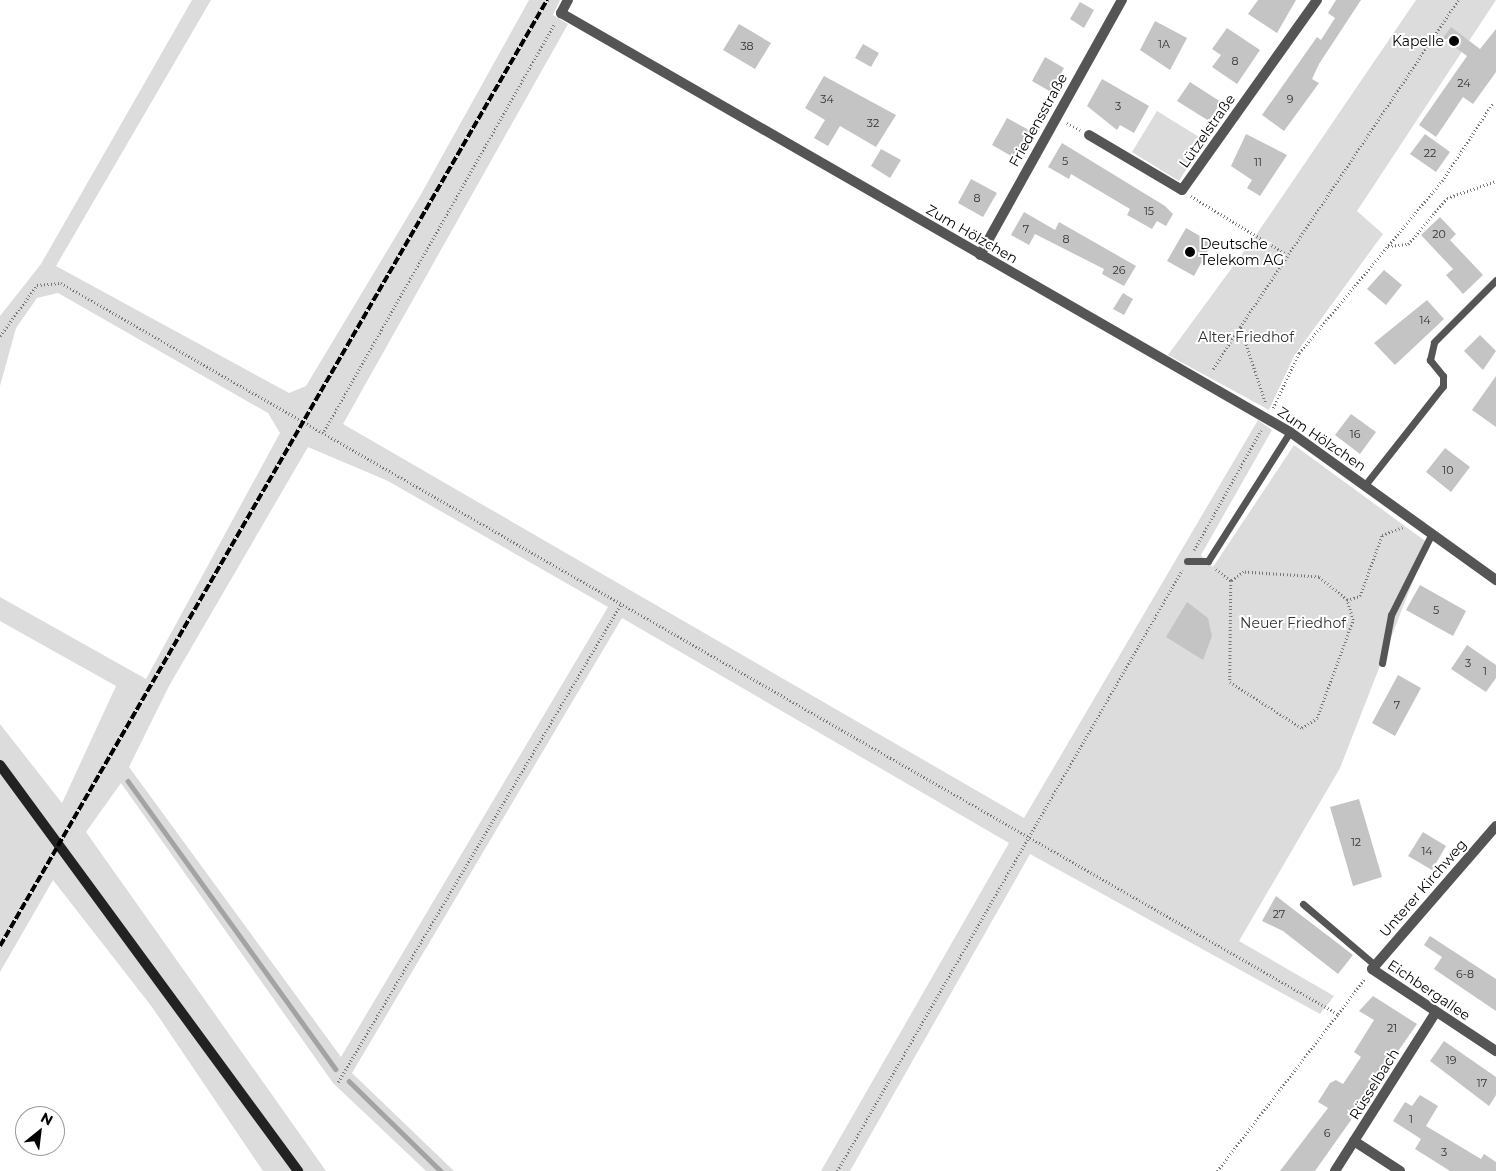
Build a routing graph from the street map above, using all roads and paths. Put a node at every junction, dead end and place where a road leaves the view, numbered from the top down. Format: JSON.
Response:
{"nodes":[{"id":1,"x":568,"y":0,"type":"edge"},
{"id":2,"x":1122,"y":0,"type":"edge"},
{"id":3,"x":1317,"y":0,"type":"edge"},
{"id":4,"x":1458,"y":0,"type":"edge"},
{"id":5,"x":561,"y":13,"type":"junction"},
{"id":6,"x":1492,"y":104,"type":"dead end"},
{"id":7,"x":1055,"y":116,"type":"junction"},
{"id":8,"x":1089,"y":135,"type":"joint"},
{"id":9,"x":1496,"y":180,"type":"edge"},
{"id":10,"x":1182,"y":190,"type":"junction"},
{"id":11,"x":1388,"y":246,"type":"junction"},
{"id":12,"x":1286,"y":254,"type":"junction"},
{"id":13,"x":980,"y":255,"type":"junction"},
{"id":14,"x":1496,"y":280,"type":"edge"},
{"id":15,"x":1240,"y":327,"type":"junction"},
{"id":16,"x":0,"y":336,"type":"edge"},
{"id":17,"x":1213,"y":369,"type":"dead end"},
{"id":18,"x":1268,"y":419,"type":"junction"},
{"id":19,"x":324,"y":431,"type":"junction"},
{"id":20,"x":1290,"y":432,"type":"junction"},
{"id":21,"x":1365,"y":485,"type":"junction"},
{"id":22,"x":1416,"y":521,"type":"junction"},
{"id":23,"x":1432,"y":533,"type":"junction"},
{"id":24,"x":1187,"y":561,"type":"junction"},
{"id":25,"x":1208,"y":561,"type":"junction"},
{"id":26,"x":1496,"y":580,"type":"edge"},
{"id":27,"x":1231,"y":581,"type":"junction"},
{"id":28,"x":1347,"y":600,"type":"junction"},
{"id":29,"x":620,"y":604,"type":"junction"},
{"id":30,"x":1382,"y":663,"type":"dead end"},
{"id":31,"x":0,"y":764,"type":"edge"},
{"id":32,"x":1496,"y":826,"type":"edge"},
{"id":33,"x":1027,"y":837,"type":"junction"},
{"id":34,"x":1302,"y":904,"type":"dead end"},
{"id":35,"x":1374,"y":967,"type":"junction"},
{"id":36,"x":1436,"y":1012,"type":"junction"},
{"id":37,"x":1338,"y":1014,"type":"junction"},
{"id":38,"x":1496,"y":1051,"type":"edge"},
{"id":39,"x":338,"y":1082,"type":"dead end"},
{"id":40,"x":1354,"y":1142,"type":"junction"},
{"id":41,"x":298,"y":1171,"type":"edge"},
{"id":42,"x":837,"y":1171,"type":"edge"},
{"id":43,"x":1217,"y":1171,"type":"edge"},
{"id":44,"x":1335,"y":1171,"type":"edge"},
{"id":45,"x":1400,"y":1171,"type":"edge"}],
"edges":[{"from":1,"to":5,"type":"street"},
{"from":2,"to":7,"type":"street","name":"Friedensstraße"},
{"from":3,"to":10,"type":"street","name":"Lützelstraße"},
{"from":4,"to":12,"type":"path"},
{"from":5,"to":13,"type":"street","name":"Zum Hölzchen"},
{"from":5,"to":19,"type":"path"},
{"from":6,"to":11,"type":"path"},
{"from":7,"to":8,"type":"path"},
{"from":7,"to":13,"type":"street","name":"Friedensstraße"},
{"from":8,"to":10,"type":"street","name":"Lützelstraße"},
{"from":9,"to":11,"type":"path"},
{"from":10,"to":12,"type":"path"},
{"from":11,"to":18,"type":"path"},
{"from":12,"to":15,"type":"path"},
{"from":13,"to":18,"type":"street","name":"Zum Hölzchen"},
{"from":14,"to":21,"type":"lane","name":"Zum Hölzchen"},
{"from":15,"to":17,"type":"path"},
{"from":15,"to":18,"type":"path"},
{"from":16,"to":19,"type":"path"},
{"from":18,"to":20,"type":"street","name":"Zum Hölzchen"},
{"from":18,"to":24,"type":"path"},
{"from":19,"to":29,"type":"path"},
{"from":20,"to":21,"type":"street","name":"Zum Hölzchen"},
{"from":20,"to":25,"type":"lane"},
{"from":21,"to":22,"type":"street","name":"Zum Hölzchen"},
{"from":22,"to":23,"type":"street","name":"Zum Hölzchen"},
{"from":22,"to":28,"type":"path"},
{"from":23,"to":26,"type":"street","name":"Zum Hölzchen"},
{"from":23,"to":30,"type":"lane"},
{"from":24,"to":25,"type":"lane"},
{"from":24,"to":33,"type":"path"},
{"from":25,"to":27,"type":"path"},
{"from":27,"to":28,"type":"path"},
{"from":27,"to":28,"type":"path"},
{"from":29,"to":33,"type":"path"},
{"from":29,"to":39,"type":"path"},
{"from":31,"to":41,"type":"main road"},
{"from":32,"to":35,"type":"street","name":"Unterer Kirchweg"},
{"from":33,"to":37,"type":"path"},
{"from":33,"to":42,"type":"path"},
{"from":34,"to":35,"type":"lane"},
{"from":35,"to":36,"type":"street","name":"Eichbergallee"},
{"from":35,"to":37,"type":"path"},
{"from":36,"to":38,"type":"street","name":"Eichbergallee"},
{"from":36,"to":40,"type":"street","name":"Rüsselbach"},
{"from":37,"to":43,"type":"path"},
{"from":40,"to":44,"type":"street","name":"Rüsselbach"},
{"from":40,"to":45,"type":"street"}]}
